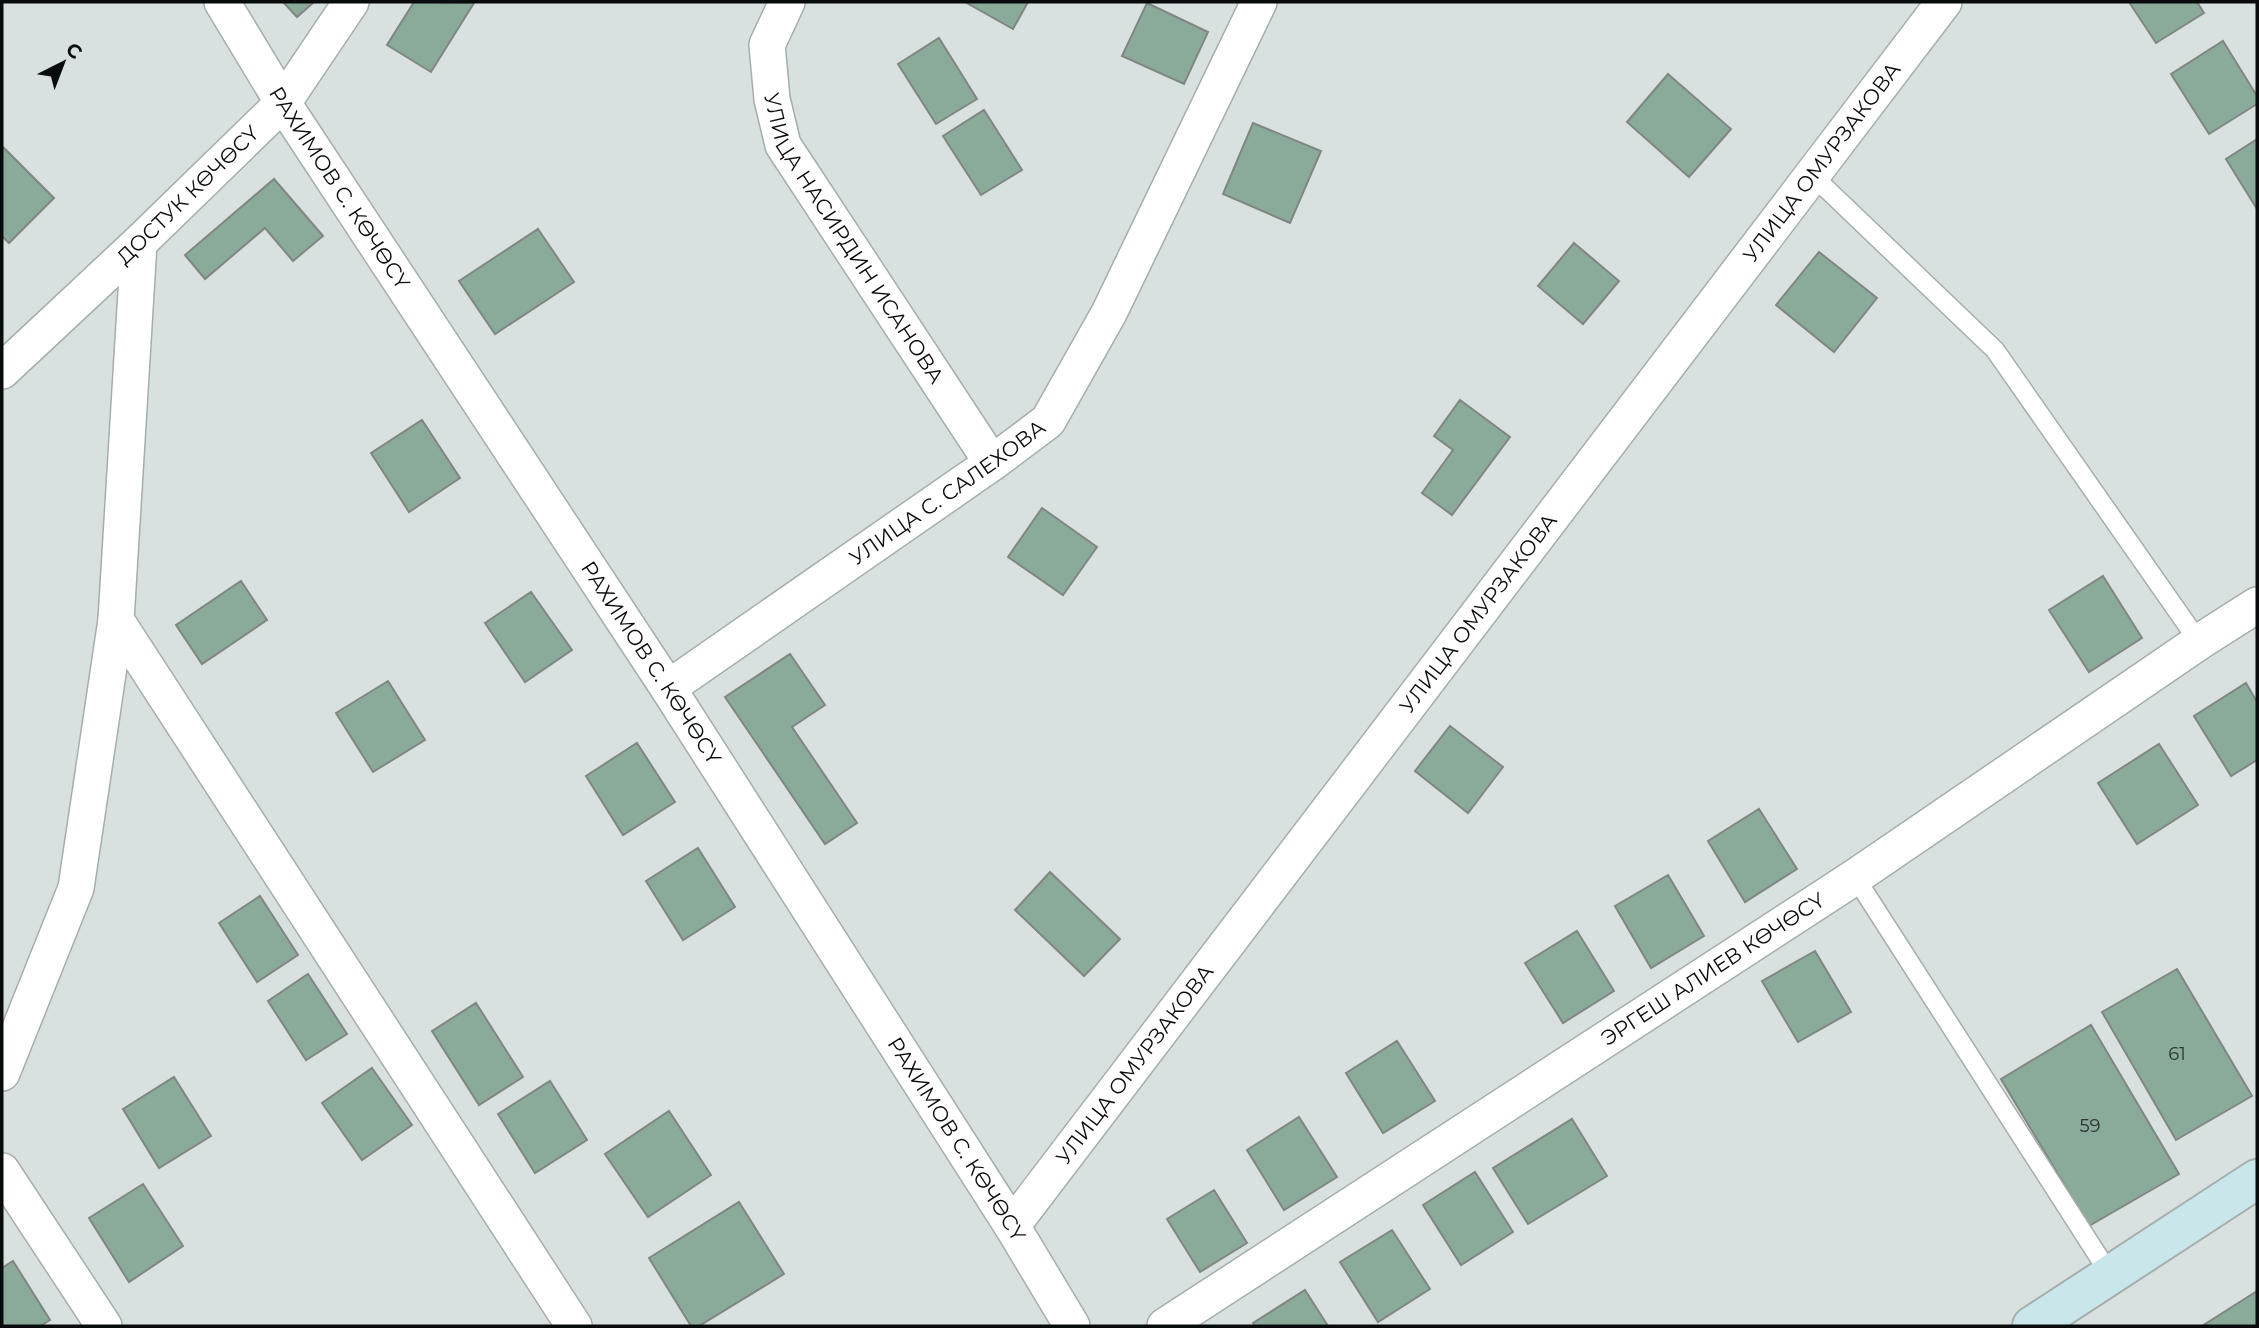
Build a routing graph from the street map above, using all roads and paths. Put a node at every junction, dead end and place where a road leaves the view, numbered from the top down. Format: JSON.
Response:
{"nodes":[{"id":1,"x":222,"y":2,"type":"edge"},
{"id":2,"x":351,"y":2,"type":"edge"},
{"id":3,"x":788,"y":2,"type":"edge"},
{"id":4,"x":1259,"y":2,"type":"edge"},
{"id":5,"x":1944,"y":2,"type":"edge"},
{"id":6,"x":283,"y":103,"type":"junction"},
{"id":7,"x":1812,"y":175,"type":"junction"},
{"id":8,"x":139,"y":243,"type":"junction"},
{"id":9,"x":2,"y":371,"type":"edge"},
{"id":10,"x":992,"y":463,"type":"junction"},
{"id":11,"x":2257,"y":605,"type":"edge"},
{"id":12,"x":116,"y":620,"type":"junction"},
{"id":13,"x":2199,"y":642,"type":"junction"},
{"id":14,"x":668,"y":688,"type":"junction"},
{"id":15,"x":1855,"y":877,"type":"junction"},
{"id":16,"x":2,"y":1073,"type":"edge"},
{"id":17,"x":2,"y":1171,"type":"edge"},
{"id":18,"x":2257,"y":1179,"type":"edge"},
{"id":19,"x":1012,"y":1226,"type":"junction"},
{"id":20,"x":2111,"y":1276,"type":"junction"},
{"id":21,"x":104,"y":1326,"type":"edge"},
{"id":22,"x":574,"y":1326,"type":"edge"},
{"id":23,"x":1072,"y":1326,"type":"edge"},
{"id":24,"x":1165,"y":1326,"type":"edge"},
{"id":25,"x":2032,"y":1326,"type":"edge"}],
"edges":[{"from":1,"to":6,"type":"street","name":"РАХИМОВ С. КӨЧӨСҮ"},
{"from":2,"to":6,"type":"street","name":"ДОСТУК КӨЧӨСҮ"},
{"from":3,"to":10,"type":"street","name":"УЛИЦА НАСИРДИН ИСАНОВА"},
{"from":4,"to":10,"type":"street","name":"УЛИЦА С. САЛЕХОВА"},
{"from":5,"to":7,"type":"street","name":"УЛИЦА ОМУРЗАКОВА"},
{"from":6,"to":8,"type":"street","name":"ДОСТУК КӨЧӨСҮ"},
{"from":6,"to":14,"type":"street","name":"РАХИМОВ С. КӨЧӨСҮ"},
{"from":7,"to":13,"type":"lane"},
{"from":7,"to":19,"type":"street","name":"УЛИЦА ОМУРЗАКОВА"},
{"from":8,"to":9,"type":"street","name":"ДОСТУК КӨЧӨСҮ"},
{"from":8,"to":12,"type":"street"},
{"from":10,"to":14,"type":"street","name":"УЛИЦА С. САЛЕХОВА"},
{"from":11,"to":13,"type":"street","name":"ЭРГЕШ АЛИЕВ КӨЧӨСҮ"},
{"from":12,"to":16,"type":"street"},
{"from":12,"to":22,"type":"street"},
{"from":13,"to":15,"type":"street","name":"ЭРГЕШ АЛИЕВ КӨЧӨСҮ"},
{"from":14,"to":19,"type":"street","name":"РАХИМОВ С. КӨЧӨСҮ"},
{"from":15,"to":20,"type":"lane"},
{"from":15,"to":24,"type":"street","name":"ЭРГЕШ АЛИЕВ КӨЧӨСҮ"},
{"from":17,"to":21,"type":"street"},
{"from":18,"to":20,"type":"main road"},
{"from":19,"to":23,"type":"street","name":"РАХИМОВ С. КӨЧӨСҮ"},
{"from":20,"to":25,"type":"main road"}]}
